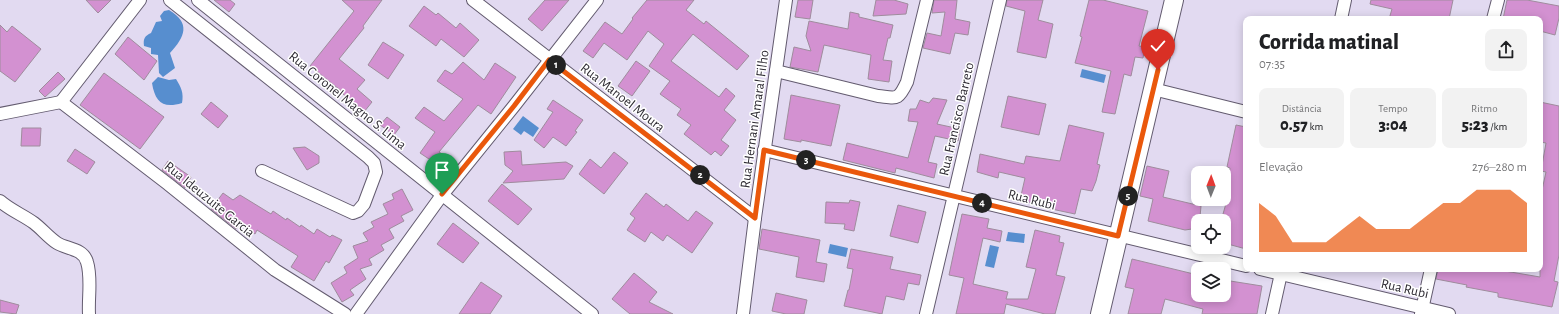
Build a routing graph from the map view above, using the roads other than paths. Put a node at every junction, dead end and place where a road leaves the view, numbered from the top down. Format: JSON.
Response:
{"nodes":[{"id":1,"x":140,"y":0,"type":"edge"},
{"id":2,"x":170,"y":0,"type":"edge"},
{"id":3,"x":198,"y":0,"type":"edge"},
{"id":4,"x":474,"y":0,"type":"edge"},
{"id":5,"x":597,"y":0,"type":"edge"},
{"id":6,"x":786,"y":0,"type":"edge"},
{"id":7,"x":927,"y":0,"type":"edge"},
{"id":8,"x":1000,"y":0,"type":"edge"},
{"id":9,"x":1174,"y":0,"type":"edge"},
{"id":10,"x":1345,"y":0,"type":"edge"},
{"id":11,"x":1498,"y":0,"type":"edge"},
{"id":12,"x":1342,"y":16,"type":"edge"},
{"id":13,"x":1494,"y":16,"type":"edge"},
{"id":14,"x":549,"y":60,"type":"junction"},
{"id":15,"x":776,"y":71,"type":"junction"},
{"id":16,"x":1153,"y":89,"type":"junction"},
{"id":17,"x":61,"y":102,"type":"junction"},
{"id":18,"x":1243,"y":111,"type":"edge"},
{"id":19,"x":0,"y":114,"type":"edge"},
{"id":20,"x":764,"y":150,"type":"junction"},
{"id":21,"x":262,"y":171,"type":"dead end"},
{"id":22,"x":442,"y":194,"type":"junction"},
{"id":23,"x":954,"y":196,"type":"junction"},
{"id":24,"x":0,"y":201,"type":"edge"},
{"id":25,"x":755,"y":218,"type":"junction"},
{"id":26,"x":1118,"y":236,"type":"junction"},
{"id":27,"x":1243,"y":265,"type":"edge"},
{"id":28,"x":1282,"y":272,"type":"edge"},
{"id":29,"x":1286,"y":272,"type":"edge"},
{"id":30,"x":1430,"y":272,"type":"edge"},
{"id":31,"x":1422,"y":311,"type":"edge"},
{"id":32,"x":89,"y":314,"type":"edge"},
{"id":33,"x":345,"y":314,"type":"edge"},
{"id":34,"x":356,"y":314,"type":"edge"},
{"id":35,"x":592,"y":314,"type":"edge"},
{"id":36,"x":743,"y":314,"type":"edge"},
{"id":37,"x":926,"y":314,"type":"edge"},
{"id":38,"x":1100,"y":314,"type":"edge"},
{"id":39,"x":1272,"y":314,"type":"edge"},
{"id":40,"x":1450,"y":314,"type":"edge"}],
"edges":[{"from":1,"to":17,"type":"street"},
{"from":2,"to":21,"type":"street"},
{"from":3,"to":22,"type":"street","name":"Rua Coronel Magno S. Lima"},
{"from":4,"to":14,"type":"street","name":"Rua Manoel Moura"},
{"from":5,"to":14,"type":"street"},
{"from":6,"to":15,"type":"street","name":"Rua Hernani Amaral Filho"},
{"from":7,"to":15,"type":"street"},
{"from":8,"to":23,"type":"street","name":"Rua Francisco Barreto"},
{"from":9,"to":16,"type":"street"},
{"from":10,"to":12,"type":"street"},
{"from":11,"to":13,"type":"street"},
{"from":14,"to":22,"type":"street"},
{"from":14,"to":25,"type":"street","name":"Rua Manoel Moura"},
{"from":15,"to":20,"type":"street","name":"Rua Hernani Amaral Filho"},
{"from":16,"to":18,"type":"street"},
{"from":16,"to":26,"type":"street"},
{"from":17,"to":19,"type":"street"},
{"from":17,"to":33,"type":"street","name":"Rua Ideuzuite Garcia"},
{"from":20,"to":23,"type":"street","name":"Rua Rubi"},
{"from":20,"to":25,"type":"street","name":"Rua Hernani Amaral Filho"},
{"from":22,"to":34,"type":"street"},
{"from":22,"to":35,"type":"street","name":"Rua Coronel Magno S. Lima"},
{"from":23,"to":26,"type":"street","name":"Rua Rubi"},
{"from":23,"to":37,"type":"street","name":"Rua Francisco Barreto"},
{"from":24,"to":32,"type":"street"},
{"from":25,"to":36,"type":"street","name":"Rua Hernani Amaral Filho"},
{"from":26,"to":27,"type":"street","name":"Rua Rubi"},
{"from":26,"to":38,"type":"street"},
{"from":28,"to":39,"type":"street"},
{"from":29,"to":31,"type":"street","name":"Rua Rubi"},
{"from":30,"to":31,"type":"street"},
{"from":31,"to":40,"type":"street","name":"Rua Rubi"}]}
